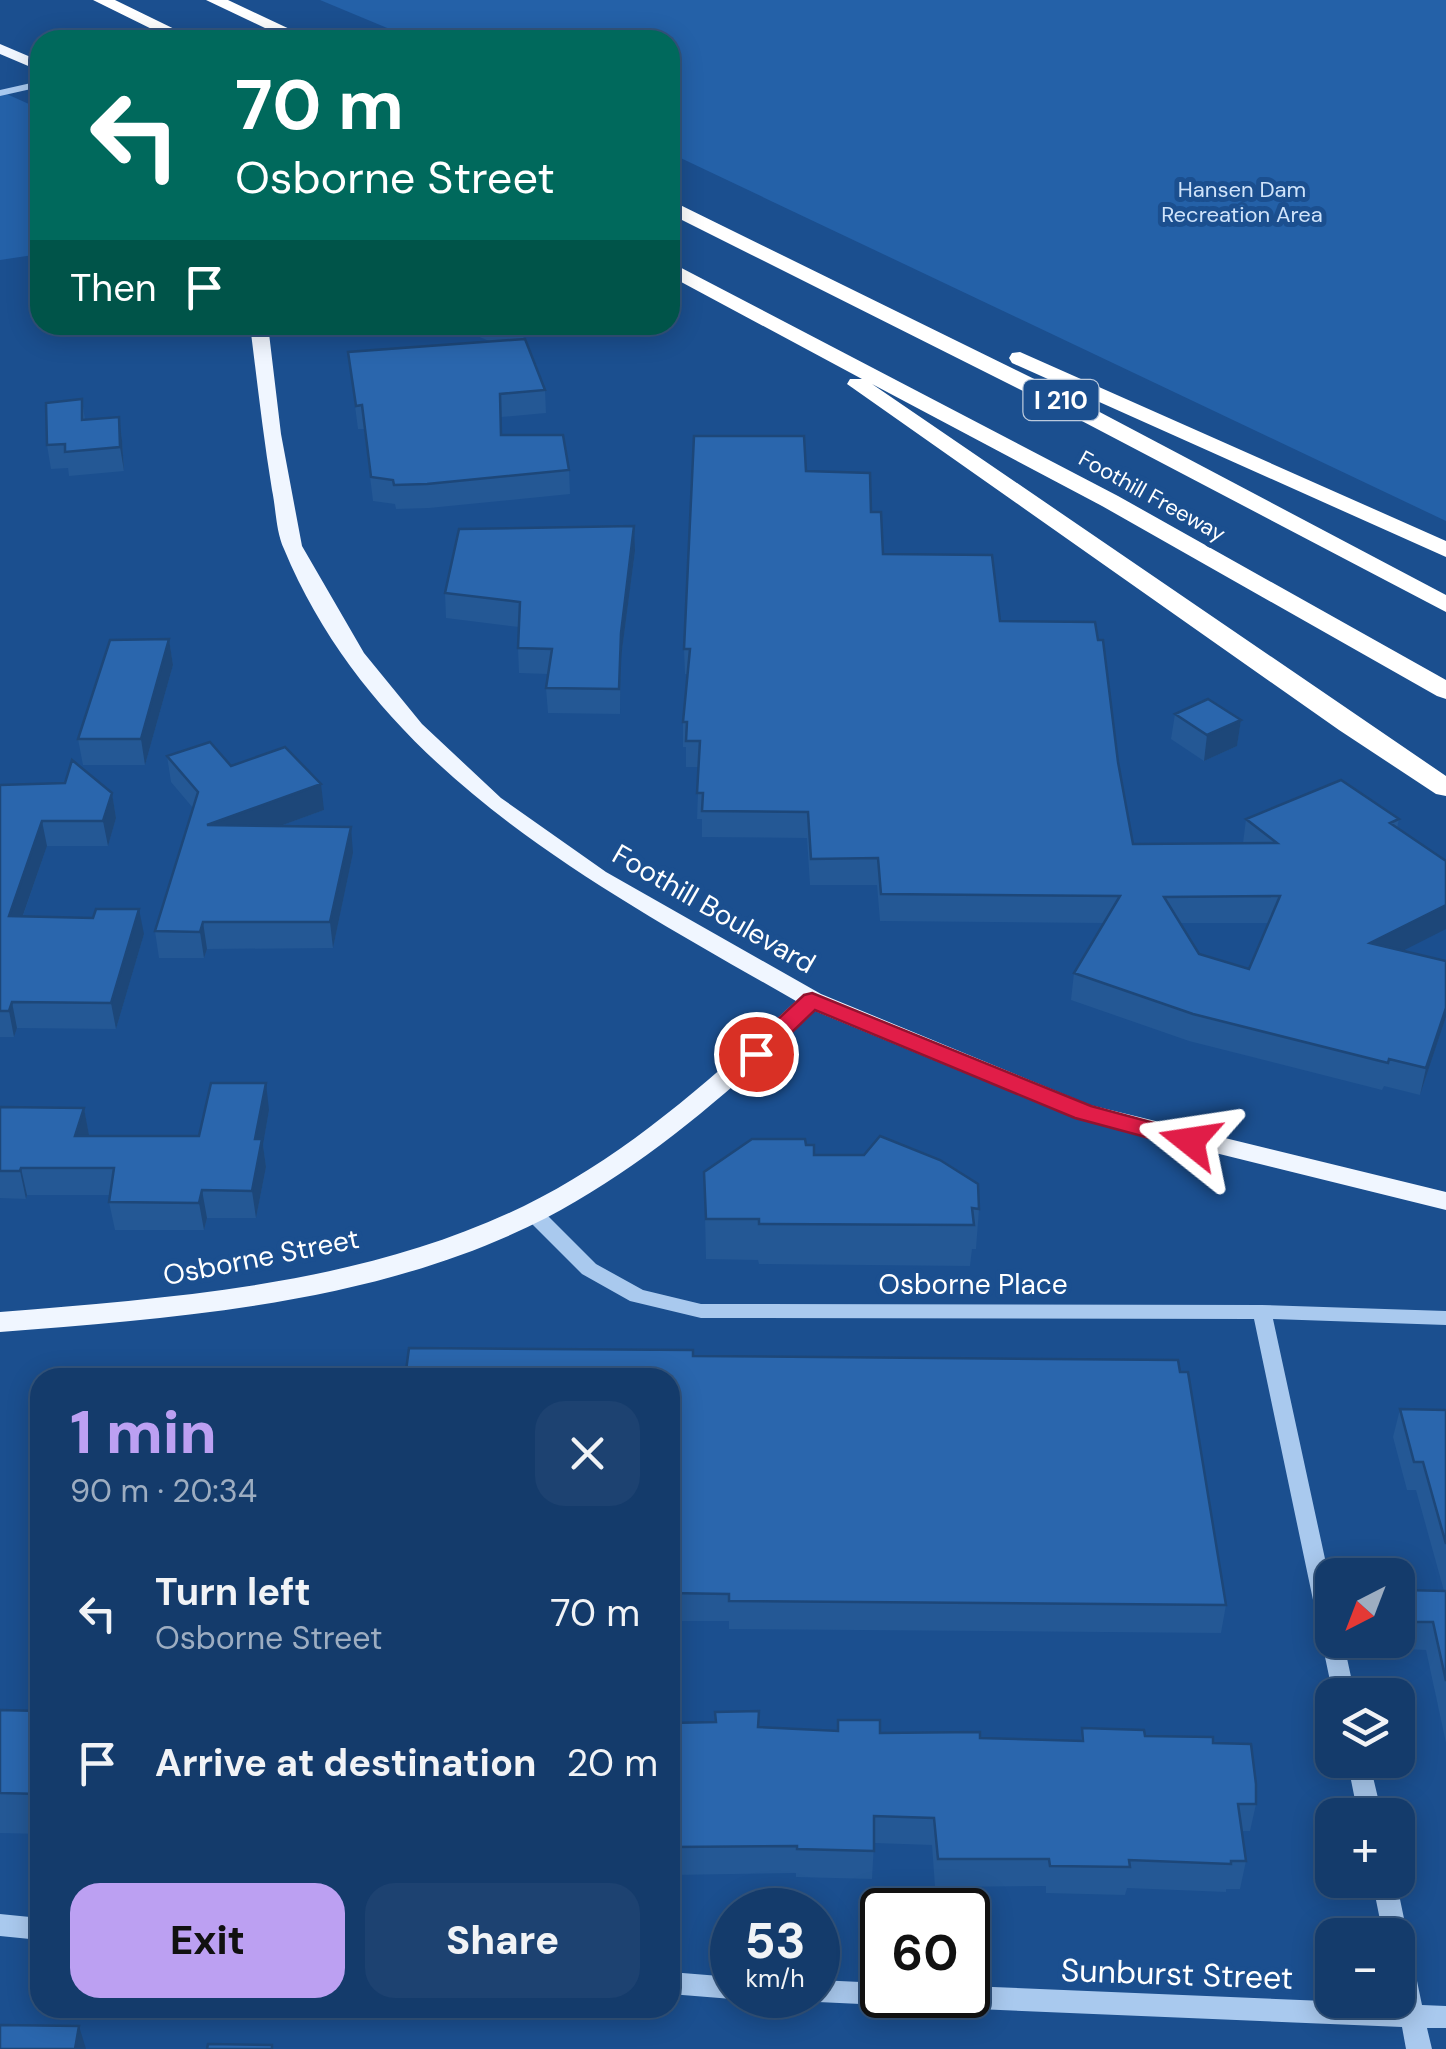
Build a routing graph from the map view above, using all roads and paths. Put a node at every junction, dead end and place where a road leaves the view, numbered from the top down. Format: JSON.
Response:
{"nodes":[{"id":1,"x":101,"y":0,"type":"edge"},
{"id":2,"x":214,"y":0,"type":"edge"},
{"id":3,"x":166,"y":30,"type":"edge"},
{"id":4,"x":282,"y":30,"type":"edge"},
{"id":5,"x":0,"y":48,"type":"edge"},
{"id":6,"x":30,"y":62,"type":"edge"},
{"id":7,"x":30,"y":86,"type":"edge"},
{"id":8,"x":0,"y":93,"type":"edge"},
{"id":9,"x":680,"y":208,"type":"edge"},
{"id":10,"x":680,"y":209,"type":"edge"},
{"id":11,"x":680,"y":273,"type":"edge"},
{"id":12,"x":775,"y":322,"type":"junction"},
{"id":13,"x":261,"y":335,"type":"edge"},
{"id":14,"x":1446,"y":550,"type":"edge"},
{"id":15,"x":1446,"y":606,"type":"edge"},
{"id":16,"x":1446,"y":691,"type":"edge"},
{"id":17,"x":1446,"y":788,"type":"edge"},
{"id":18,"x":812,"y":1000,"type":"junction"},
{"id":19,"x":1446,"y":1201,"type":"edge"},
{"id":20,"x":533,"y":1213,"type":"junction"},
{"id":21,"x":1262,"y":1312,"type":"junction"},
{"id":22,"x":1446,"y":1318,"type":"edge"},
{"id":23,"x":0,"y":1322,"type":"edge"},
{"id":24,"x":1340,"y":1678,"type":"edge"},
{"id":25,"x":0,"y":1925,"type":"edge"},
{"id":26,"x":30,"y":1928,"type":"edge"},
{"id":27,"x":680,"y":1984,"type":"edge"},
{"id":28,"x":710,"y":1986,"type":"edge"},
{"id":29,"x":990,"y":1999,"type":"edge"},
{"id":30,"x":1315,"y":2013,"type":"edge"},
{"id":31,"x":1415,"y":2017,"type":"edge"},
{"id":32,"x":1446,"y":2017,"type":"edge"},
{"id":33,"x":1413,"y":2018,"type":"edge"},
{"id":34,"x":1419,"y":2049,"type":"edge"}],
"edges":[{"from":1,"to":3,"type":"highway"},
{"from":2,"to":4,"type":"highway"},
{"from":5,"to":6,"type":"main road"},
{"from":7,"to":8,"type":"street"},
{"from":9,"to":14,"type":"highway"},
{"from":10,"to":15,"type":"highway","name":"Foothill Freeway","number":"I 210"},
{"from":11,"to":12,"type":"highway","name":"Foothill Freeway","number":"I 210"},
{"from":12,"to":16,"type":"highway","name":"Foothill Freeway","number":"I 210"},
{"from":12,"to":17,"type":"highway"},
{"from":13,"to":18,"type":"main road","name":"Foothill Boulevard"},
{"from":18,"to":19,"type":"main road","name":"Foothill Boulevard"},
{"from":18,"to":20,"type":"main road","name":"Osborne Street"},
{"from":20,"to":21,"type":"street","name":"Osborne Place"},
{"from":20,"to":23,"type":"main road","name":"Osborne Street"},
{"from":21,"to":22,"type":"street","name":"Osborne Place"},
{"from":21,"to":24,"type":"street"},
{"from":25,"to":26,"type":"street"},
{"from":27,"to":28,"type":"street"},
{"from":29,"to":30,"type":"street","name":"Sunburst Street"},
{"from":31,"to":32,"type":"street","name":"Sunburst Street"},
{"from":33,"to":34,"type":"street"}]}
